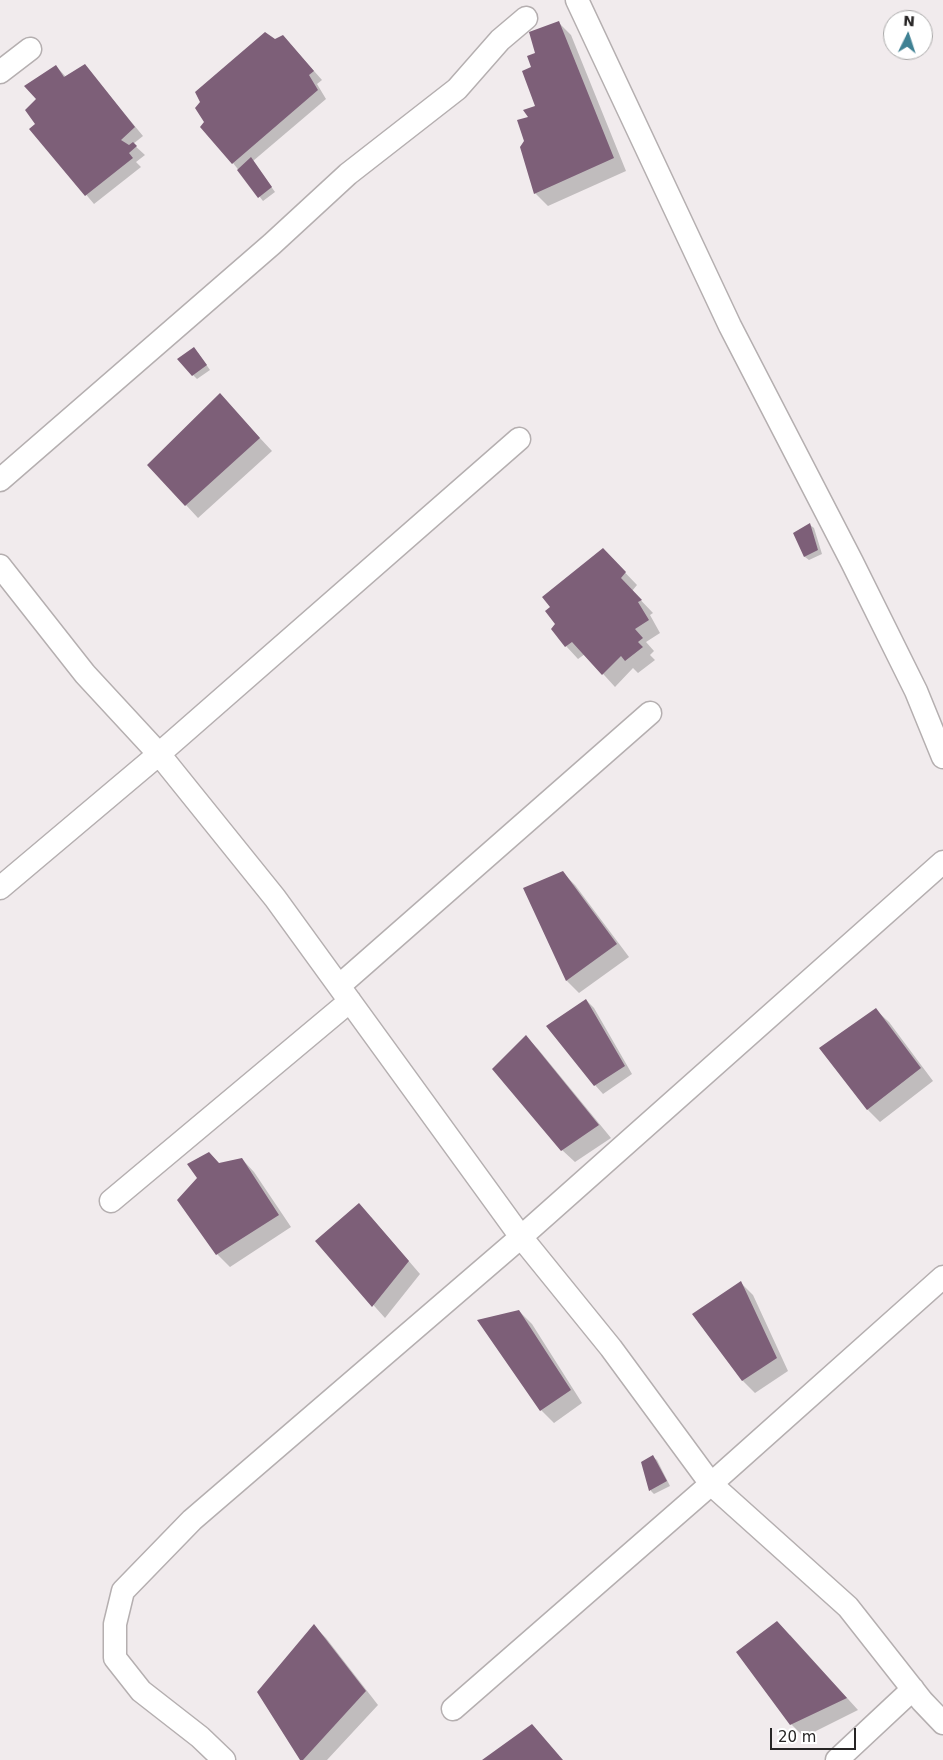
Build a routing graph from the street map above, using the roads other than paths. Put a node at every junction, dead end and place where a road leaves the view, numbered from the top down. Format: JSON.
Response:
{"nodes":[{"id":1,"x":577,"y":0,"type":"edge"},
{"id":2,"x":526,"y":18,"type":"dead end"},
{"id":3,"x":30,"y":49,"type":"dead end"},
{"id":4,"x":0,"y":72,"type":"edge"},
{"id":5,"x":519,"y":439,"type":"dead end"},
{"id":6,"x":0,"y":480,"type":"edge"},
{"id":7,"x":0,"y":566,"type":"edge"},
{"id":8,"x":650,"y":713,"type":"dead end"},
{"id":9,"x":159,"y":754,"type":"junction"},
{"id":10,"x":943,"y":757,"type":"edge"},
{"id":11,"x":943,"y":862,"type":"edge"},
{"id":12,"x":0,"y":888,"type":"edge"},
{"id":13,"x":345,"y":994,"type":"junction"},
{"id":14,"x":111,"y":1201,"type":"dead end"},
{"id":15,"x":521,"y":1237,"type":"junction"},
{"id":16,"x":943,"y":1277,"type":"edge"},
{"id":17,"x":711,"y":1484,"type":"junction"},
{"id":18,"x":913,"y":1689,"type":"junction"},
{"id":19,"x":452,"y":1709,"type":"dead end"},
{"id":20,"x":943,"y":1723,"type":"edge"},
{"id":21,"x":224,"y":1760,"type":"edge"},
{"id":22,"x":837,"y":1760,"type":"edge"}],
"edges":[{"from":1,"to":10,"type":"street"},
{"from":2,"to":6,"type":"street"},
{"from":3,"to":4,"type":"street"},
{"from":5,"to":9,"type":"street"},
{"from":7,"to":9,"type":"street"},
{"from":8,"to":13,"type":"street"},
{"from":9,"to":12,"type":"street"},
{"from":9,"to":13,"type":"street"},
{"from":11,"to":15,"type":"street"},
{"from":13,"to":14,"type":"street"},
{"from":13,"to":15,"type":"street"},
{"from":15,"to":17,"type":"street"},
{"from":15,"to":21,"type":"street"},
{"from":16,"to":17,"type":"street"},
{"from":17,"to":18,"type":"street"},
{"from":17,"to":19,"type":"street"},
{"from":18,"to":20,"type":"street"},
{"from":18,"to":22,"type":"street"}]}
